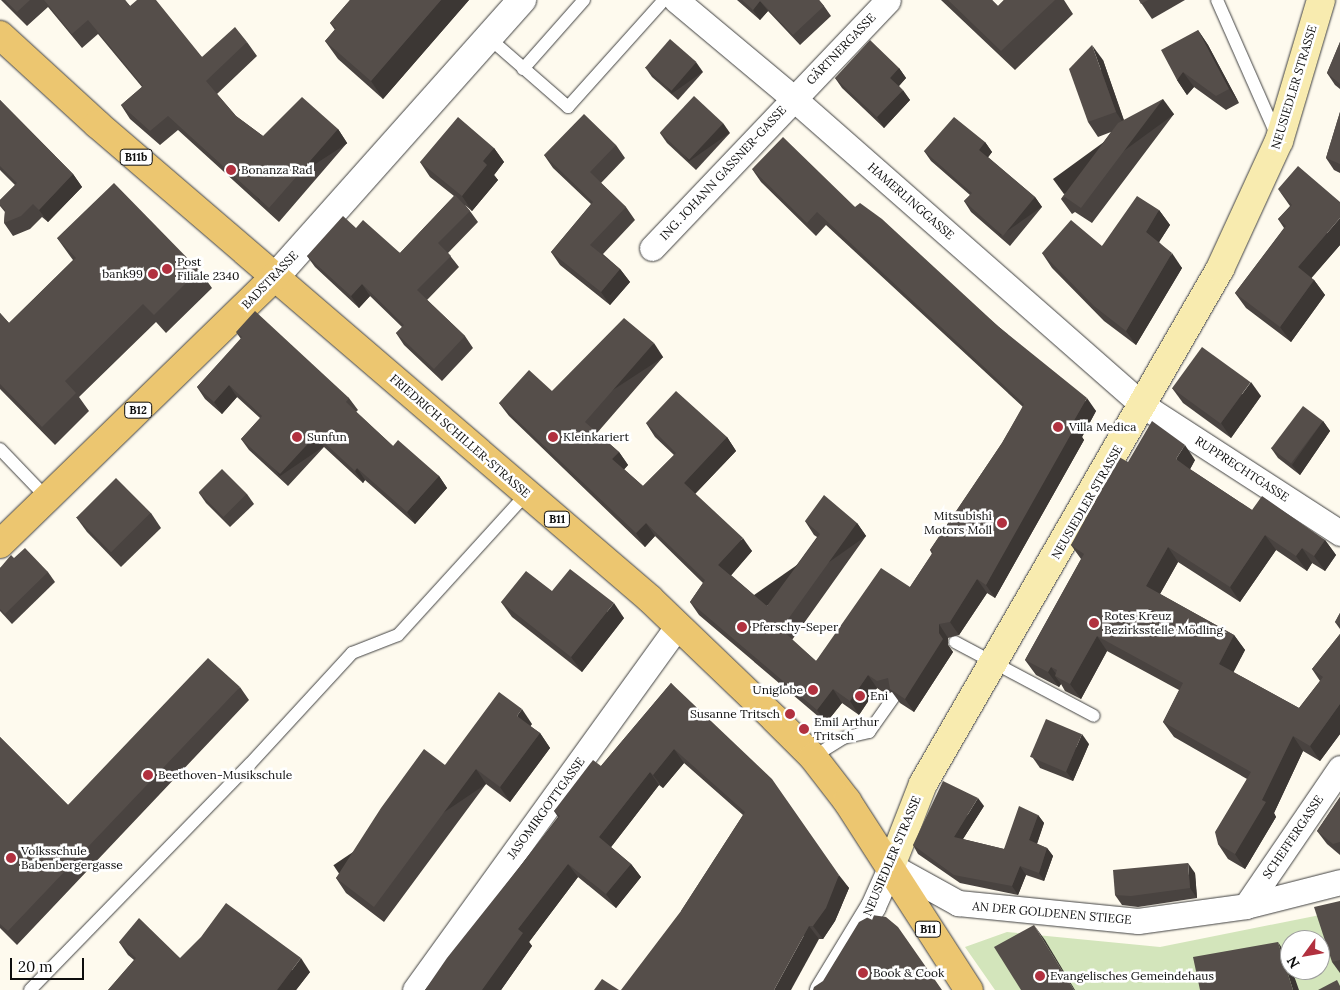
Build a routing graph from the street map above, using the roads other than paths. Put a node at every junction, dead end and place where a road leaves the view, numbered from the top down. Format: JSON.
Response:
{"nodes":[{"id":1,"x":522,"y":0,"type":"edge"},
{"id":2,"x":584,"y":0,"type":"edge"},
{"id":3,"x":664,"y":0,"type":"edge"},
{"id":4,"x":676,"y":0,"type":"edge"},
{"id":5,"x":888,"y":0,"type":"edge"},
{"id":6,"x":1217,"y":0,"type":"edge"},
{"id":7,"x":1320,"y":0,"type":"edge"},
{"id":8,"x":0,"y":35,"type":"edge"},
{"id":9,"x":489,"y":38,"type":"junction"},
{"id":10,"x":523,"y":68,"type":"junction"},
{"id":11,"x":793,"y":98,"type":"junction"},
{"id":12,"x":1279,"y":141,"type":"junction"},
{"id":13,"x":652,"y":248,"type":"dead end"},
{"id":14,"x":276,"y":276,"type":"junction"},
{"id":15,"x":1144,"y":406,"type":"junction"},
{"id":16,"x":0,"y":449,"type":"edge"},
{"id":17,"x":526,"y":493,"type":"junction"},
{"id":18,"x":48,"y":498,"type":"junction"},
{"id":19,"x":1340,"y":533,"type":"edge"},
{"id":20,"x":0,"y":544,"type":"edge"},
{"id":21,"x":678,"y":626,"type":"junction"},
{"id":22,"x":955,"y":642,"type":"dead end"},
{"id":23,"x":994,"y":661,"type":"junction"},
{"id":24,"x":893,"y":698,"type":"edge"},
{"id":25,"x":1094,"y":716,"type":"dead end"},
{"id":26,"x":812,"y":757,"type":"junction"},
{"id":27,"x":1340,"y":768,"type":"edge"},
{"id":28,"x":890,"y":866,"type":"junction"},
{"id":29,"x":1340,"y":882,"type":"edge"},
{"id":30,"x":1246,"y":906,"type":"junction"},
{"id":31,"x":30,"y":990,"type":"edge"},
{"id":32,"x":415,"y":990,"type":"edge"},
{"id":33,"x":822,"y":990,"type":"edge"},
{"id":34,"x":969,"y":990,"type":"edge"}],
"edges":[{"from":1,"to":9,"type":"street","name":"BADSTRASSE"},
{"from":2,"to":10,"type":"lane"},
{"from":3,"to":10,"type":"lane"},
{"from":4,"to":11,"type":"street","name":"HAMERLINGGASSE"},
{"from":5,"to":11,"type":"street","name":"GÄRTNERGASSE"},
{"from":6,"to":12,"type":"lane"},
{"from":7,"to":12,"type":"main road","name":"NEUSIEDLER STRASSE"},
{"from":8,"to":14,"type":"main road","name":"FRIEDRICH SCHILLER-STRASSE","number":"B11b"},
{"from":9,"to":10,"type":"lane"},
{"from":9,"to":14,"type":"street","name":"BADSTRASSE"},
{"from":11,"to":13,"type":"street","name":"ING. JOHANN GASSNER-GASSE"},
{"from":11,"to":15,"type":"street","name":"HAMERLINGGASSE"},
{"from":12,"to":15,"type":"main road","name":"NEUSIEDLER STRASSE"},
{"from":14,"to":17,"type":"main road","name":"FRIEDRICH SCHILLER-STRASSE","number":"B11"},
{"from":14,"to":18,"type":"main road","name":"BADSTRASSE","number":"B12"},
{"from":15,"to":19,"type":"street","name":"RUPPRECHTGASSE"},
{"from":15,"to":23,"type":"main road","name":"NEUSIEDLER STRASSE"},
{"from":16,"to":18,"type":"lane"},
{"from":17,"to":21,"type":"main road","name":"FRIEDRICH SCHILLER-STRASSE","number":"B11"},
{"from":17,"to":31,"type":"lane"},
{"from":18,"to":20,"type":"main road","name":"BADSTRASSE","number":"B12"},
{"from":21,"to":26,"type":"main road","name":"FRIEDRICH SCHILLER-STRASSE","number":"B11"},
{"from":21,"to":32,"type":"street","name":"JASOMIRGOTTGASSE"},
{"from":22,"to":23,"type":"lane"},
{"from":23,"to":25,"type":"lane"},
{"from":23,"to":28,"type":"main road","name":"NEUSIEDLER STRASSE"},
{"from":24,"to":26,"type":"lane"},
{"from":26,"to":28,"type":"main road","name":"FRIEDRICH SCHILLER-STRASSE","number":"B11"},
{"from":27,"to":30,"type":"street","name":"SCHEFFERGASSE"},
{"from":28,"to":30,"type":"street","name":"AN DER GOLDENEN STIEGE"},
{"from":28,"to":33,"type":"street","name":"NEUSIEDLER STRASSE"},
{"from":28,"to":34,"type":"main road","number":"B11"},
{"from":29,"to":30,"type":"street","name":"AN DER GOLDENEN STIEGE"}]}
